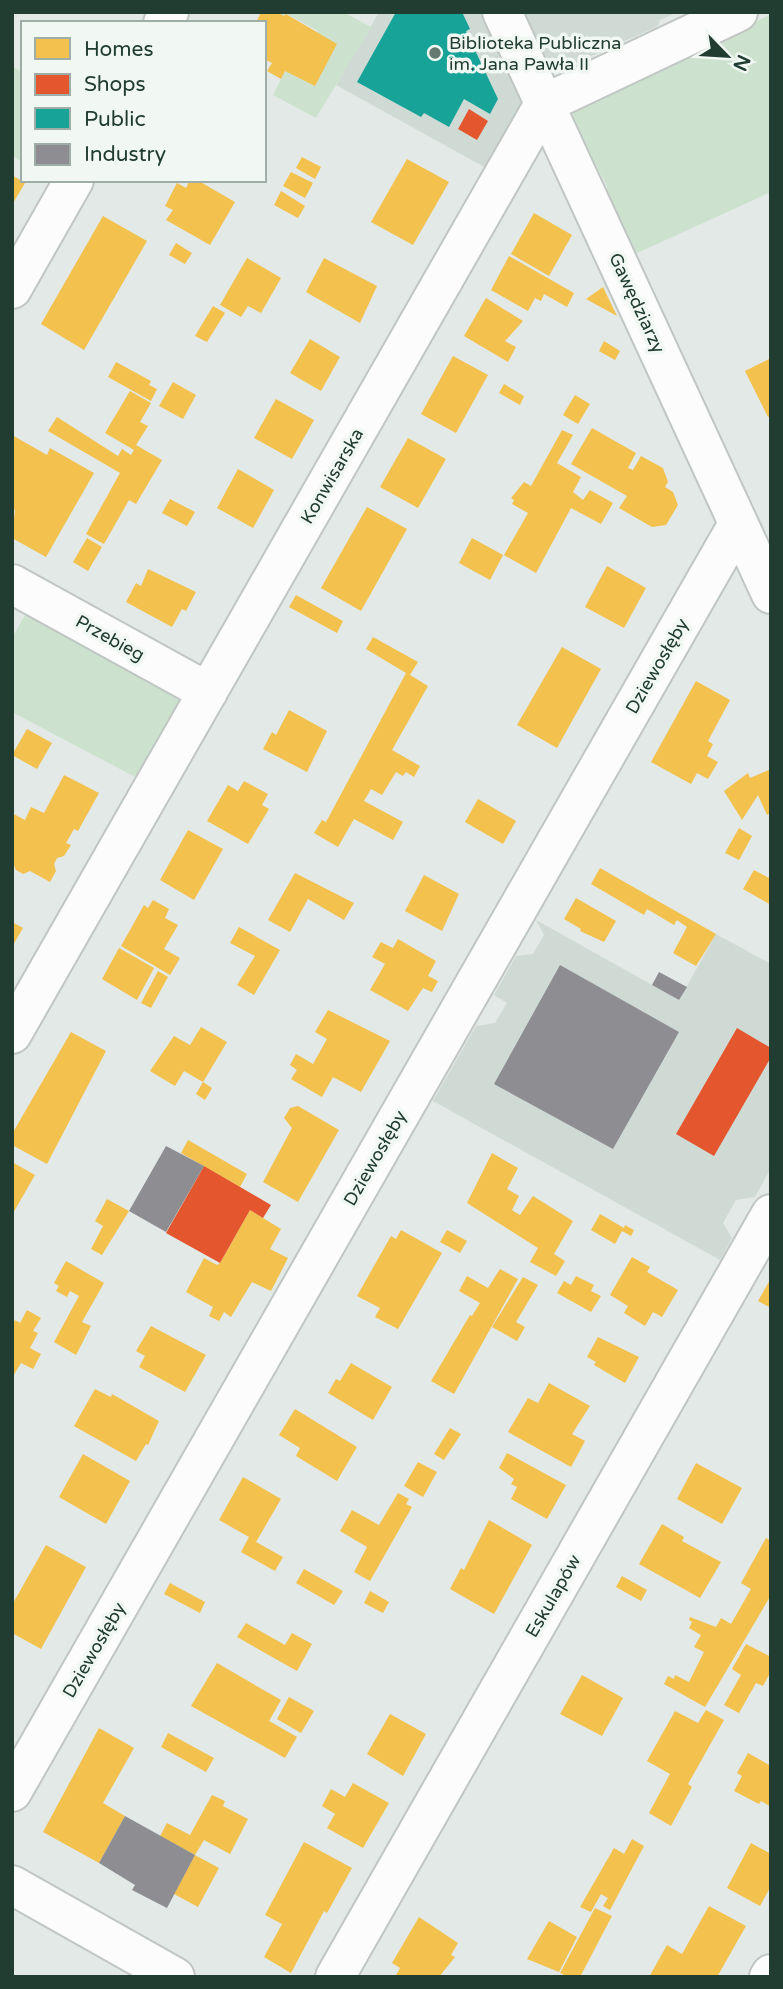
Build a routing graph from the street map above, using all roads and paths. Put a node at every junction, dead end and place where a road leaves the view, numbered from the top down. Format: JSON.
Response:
{"nodes":[{"id":1,"x":502,"y":12,"type":"edge"},
{"id":2,"x":738,"y":12,"type":"edge"},
{"id":3,"x":544,"y":104,"type":"junction"},
{"id":4,"x":73,"y":182,"type":"edge"},
{"id":5,"x":12,"y":289,"type":"edge"},
{"id":6,"x":738,"y":524,"type":"junction"},
{"id":7,"x":12,"y":584,"type":"edge"},
{"id":8,"x":771,"y":594,"type":"edge"},
{"id":9,"x":208,"y":692,"type":"junction"},
{"id":10,"x":12,"y":1034,"type":"edge"},
{"id":11,"x":771,"y":1214,"type":"edge"},
{"id":12,"x":12,"y":1792,"type":"edge"},
{"id":13,"x":12,"y":1885,"type":"edge"},
{"id":14,"x":175,"y":1977,"type":"edge"},
{"id":15,"x":335,"y":1977,"type":"edge"}],
"edges":[{"from":1,"to":3,"type":"street","name":"Gawędziarzy"},
{"from":2,"to":3,"type":"street"},
{"from":3,"to":6,"type":"street","name":"Gawędziarzy"},
{"from":3,"to":9,"type":"street","name":"Konwisarska"},
{"from":4,"to":5,"type":"street"},
{"from":6,"to":8,"type":"street","name":"Gawędziarzy"},
{"from":6,"to":12,"type":"street","name":"Dziewosłęby"},
{"from":7,"to":9,"type":"street","name":"Przebieg"},
{"from":9,"to":10,"type":"street","name":"Konwisarska"},
{"from":11,"to":15,"type":"street","name":"Eskulapów"},
{"from":13,"to":14,"type":"street"}]}
